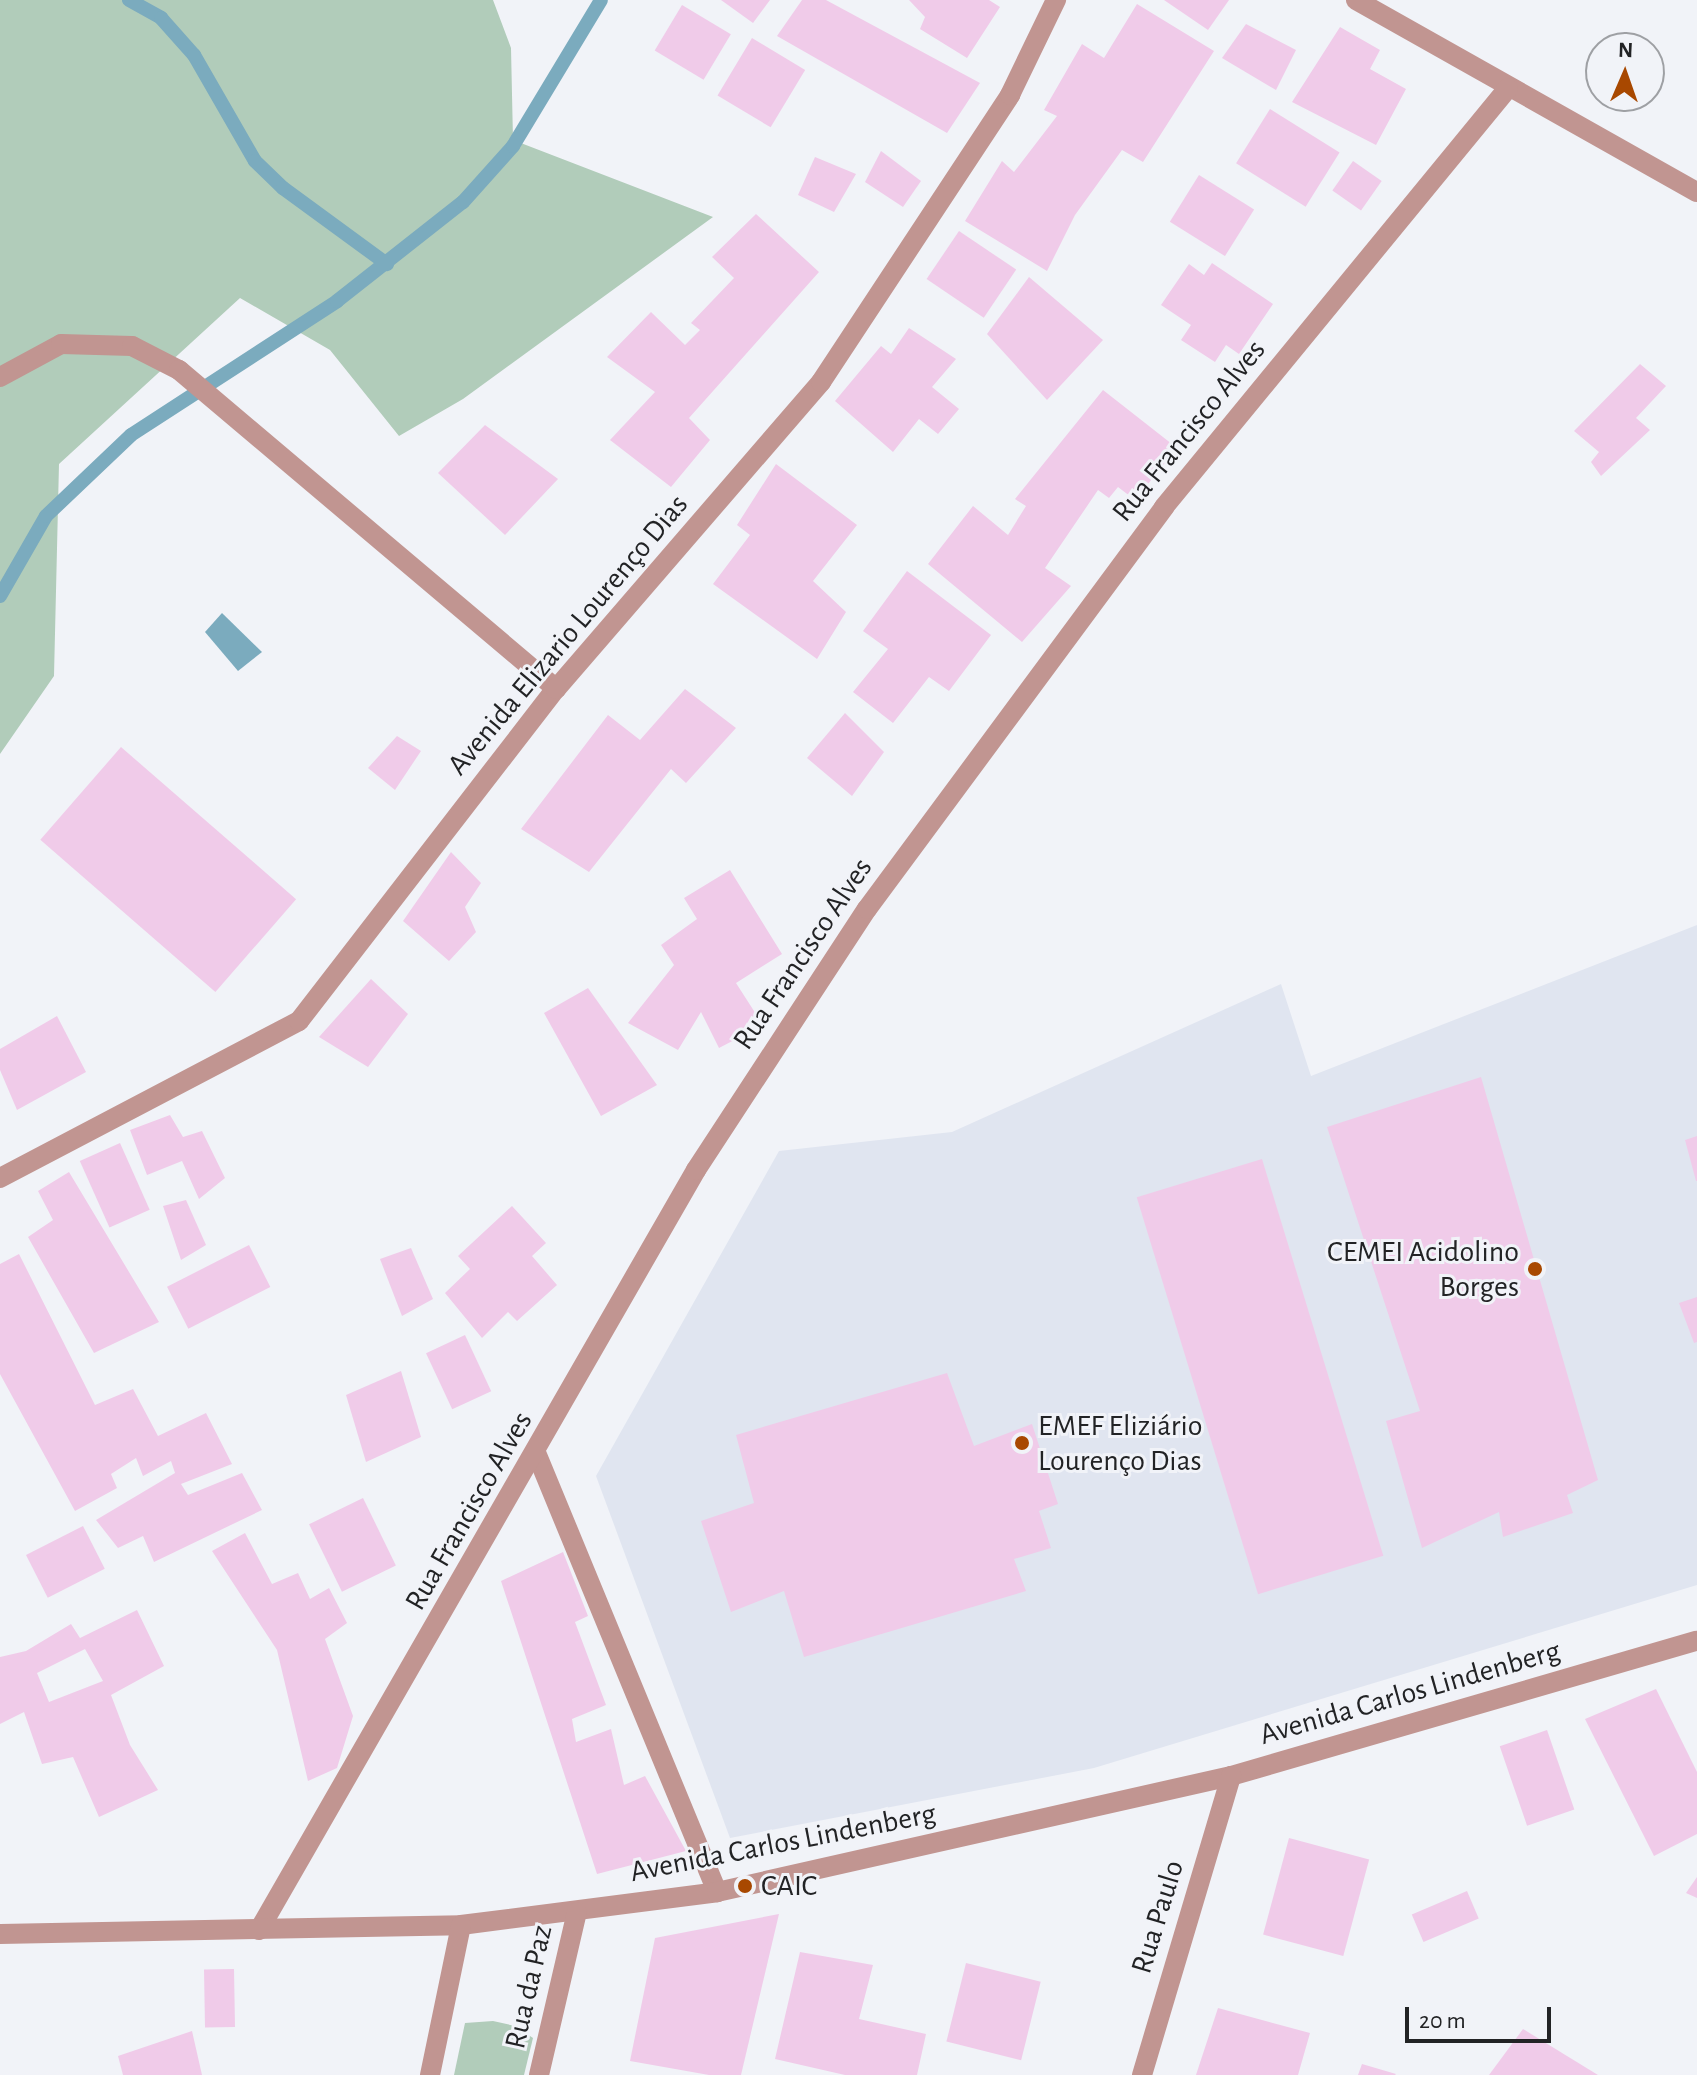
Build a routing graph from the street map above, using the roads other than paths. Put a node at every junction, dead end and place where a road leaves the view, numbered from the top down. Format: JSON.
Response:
{"nodes":[{"id":1,"x":1056,"y":0,"type":"edge"},
{"id":2,"x":1356,"y":0,"type":"edge"},
{"id":3,"x":1508,"y":88,"type":"junction"},
{"id":4,"x":1697,"y":192,"type":"edge"},
{"id":5,"x":0,"y":377,"type":"edge"},
{"id":6,"x":556,"y":689,"type":"junction"},
{"id":7,"x":0,"y":1178,"type":"edge"},
{"id":8,"x":537,"y":1455,"type":"junction"},
{"id":9,"x":1697,"y":1641,"type":"edge"},
{"id":10,"x":1231,"y":1776,"type":"junction"},
{"id":11,"x":717,"y":1892,"type":"junction"},
{"id":12,"x":577,"y":1912,"type":"junction"},
{"id":13,"x":461,"y":1925,"type":"junction"},
{"id":14,"x":259,"y":1930,"type":"junction"},
{"id":15,"x":0,"y":1934,"type":"edge"},
{"id":16,"x":430,"y":2075,"type":"edge"},
{"id":17,"x":539,"y":2075,"type":"edge"},
{"id":18,"x":1142,"y":2075,"type":"edge"}],
"edges":[{"from":1,"to":6,"type":"street","name":"Avenida Elizario Lourenço Dias"},
{"from":2,"to":3,"type":"street"},
{"from":3,"to":4,"type":"street"},
{"from":3,"to":8,"type":"street","name":"Rua Francisco Alves"},
{"from":5,"to":6,"type":"street"},
{"from":6,"to":7,"type":"street","name":"Avenida Elizario Lourenço Dias"},
{"from":8,"to":11,"type":"street"},
{"from":8,"to":14,"type":"street","name":"Rua Francisco Alves"},
{"from":9,"to":10,"type":"street","name":"Avenida Carlos Lindenberg"},
{"from":10,"to":11,"type":"street","name":"Avenida Carlos Lindenberg"},
{"from":10,"to":18,"type":"street","name":"Rua Paulo"},
{"from":11,"to":12,"type":"street","name":"Avenida Carlos Lindenberg"},
{"from":12,"to":13,"type":"street","name":"Avenida Carlos Lindenberg"},
{"from":12,"to":17,"type":"street","name":"Rua da Paz"},
{"from":13,"to":14,"type":"street","name":"Avenida Carlos Lindenberg"},
{"from":13,"to":16,"type":"street"},
{"from":14,"to":15,"type":"street","name":"Avenida Carlos Lindenberg"}]}
